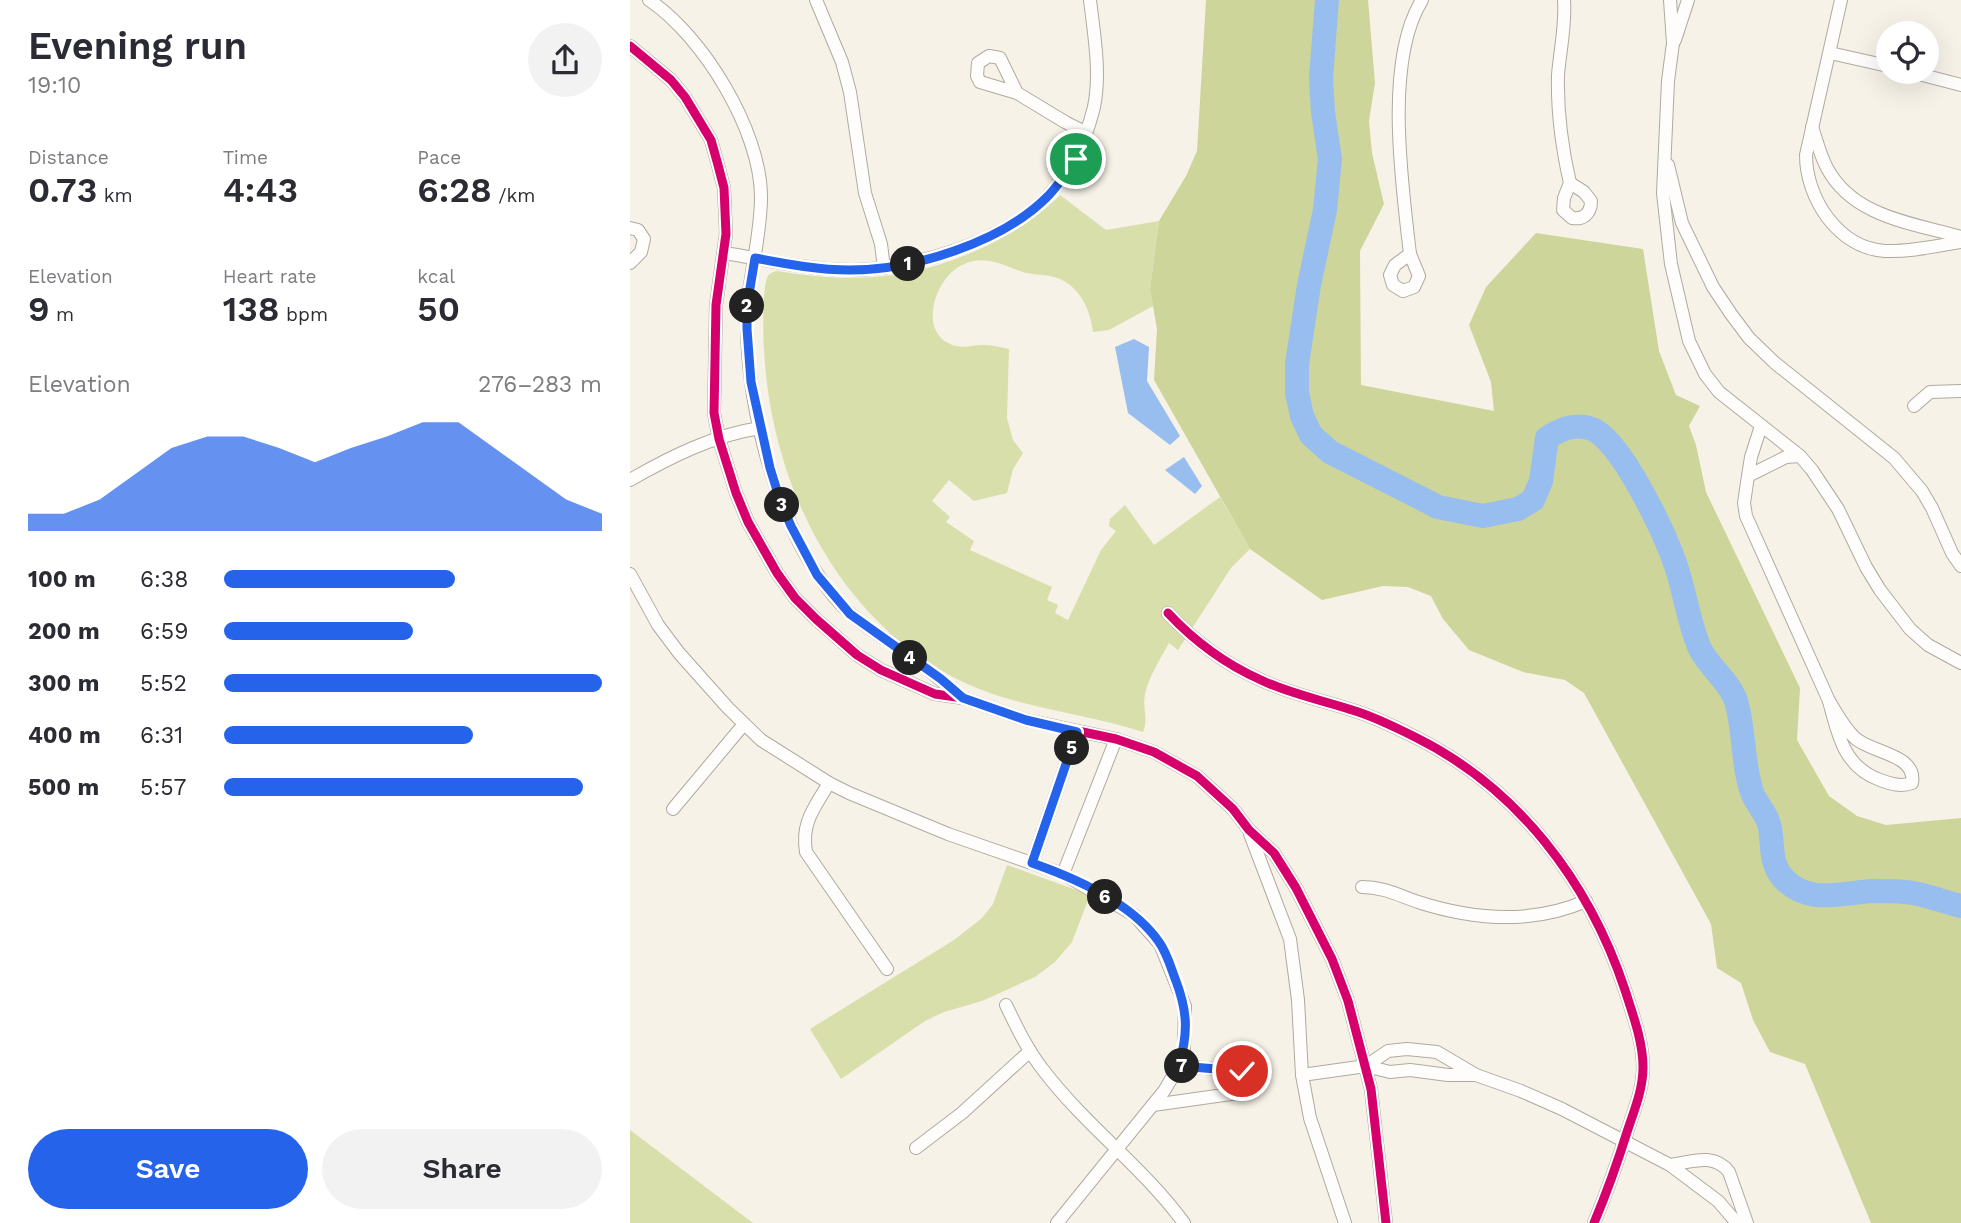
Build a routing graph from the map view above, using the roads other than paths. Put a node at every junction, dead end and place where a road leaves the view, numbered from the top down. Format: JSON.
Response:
{"nodes":[{"id":1,"x":649,"y":0,"type":"edge"},
{"id":2,"x":816,"y":0,"type":"edge"},
{"id":3,"x":1090,"y":0,"type":"edge"},
{"id":4,"x":1422,"y":0,"type":"edge"},
{"id":5,"x":1564,"y":0,"type":"edge"},
{"id":6,"x":1670,"y":0,"type":"edge"},
{"id":7,"x":1688,"y":0,"type":"edge"},
{"id":8,"x":1841,"y":0,"type":"edge"},
{"id":9,"x":1673,"y":43,"type":"junction"},
{"id":10,"x":630,"y":46,"type":"edge"},
{"id":11,"x":1830,"y":53,"type":"junction"},
{"id":12,"x":1876,"y":63,"type":"edge"},
{"id":13,"x":1939,"y":79,"type":"edge"},
{"id":14,"x":1961,"y":85,"type":"edge"},
{"id":15,"x":1017,"y":93,"type":"dead end"},
{"id":16,"x":1812,"y":127,"type":"junction"},
{"id":17,"x":1085,"y":132,"type":"junction"},
{"id":18,"x":1665,"y":151,"type":"junction"},
{"id":19,"x":1570,"y":183,"type":"dead end"},
{"id":20,"x":630,"y":228,"type":"edge"},
{"id":21,"x":1961,"y":240,"type":"edge"},
{"id":22,"x":724,"y":253,"type":"junction"},
{"id":23,"x":1410,"y":254,"type":"dead end"},
{"id":24,"x":755,"y":258,"type":"junction"},
{"id":25,"x":630,"y":263,"type":"edge"},
{"id":26,"x":884,"y":268,"type":"junction"},
{"id":27,"x":1961,"y":391,"type":"edge"},
{"id":28,"x":1914,"y":406,"type":"dead end"},
{"id":29,"x":1761,"y":426,"type":"junction"},
{"id":30,"x":760,"y":428,"type":"junction"},
{"id":31,"x":719,"y":439,"type":"junction"},
{"id":32,"x":1800,"y":456,"type":"junction"},
{"id":33,"x":1748,"y":476,"type":"junction"},
{"id":34,"x":630,"y":480,"type":"edge"},
{"id":35,"x":1961,"y":566,"type":"edge"},
{"id":36,"x":630,"y":574,"type":"edge"},
{"id":37,"x":1168,"y":613,"type":"dead end"},
{"id":38,"x":1961,"y":663,"type":"edge"},
{"id":39,"x":963,"y":698,"type":"junction"},
{"id":40,"x":1829,"y":701,"type":"junction"},
{"id":41,"x":744,"y":724,"type":"junction"},
{"id":42,"x":1077,"y":732,"type":"junction"},
{"id":43,"x":1116,"y":739,"type":"junction"},
{"id":44,"x":829,"y":783,"type":"junction"},
{"id":45,"x":673,"y":809,"type":"dead end"},
{"id":46,"x":1249,"y":830,"type":"junction"},
{"id":47,"x":1032,"y":863,"type":"junction"},
{"id":48,"x":1063,"y":874,"type":"junction"},
{"id":49,"x":1362,"y":887,"type":"dead end"},
{"id":50,"x":1586,"y":901,"type":"junction"},
{"id":51,"x":887,"y":969,"type":"dead end"},
{"id":52,"x":1006,"y":1005,"type":"dead end"},
{"id":53,"x":1030,"y":1051,"type":"junction"},
{"id":54,"x":1179,"y":1066,"type":"junction"},
{"id":55,"x":1366,"y":1066,"type":"junction"},
{"id":56,"x":1302,"y":1075,"type":"junction"},
{"id":57,"x":1476,"y":1075,"type":"junction"},
{"id":58,"x":1153,"y":1105,"type":"junction"},
{"id":59,"x":1624,"y":1142,"type":"junction"},
{"id":60,"x":916,"y":1148,"type":"dead end"},
{"id":61,"x":1116,"y":1148,"type":"junction"},
{"id":62,"x":1670,"y":1165,"type":"junction"},
{"id":63,"x":1057,"y":1223,"type":"edge"},
{"id":64,"x":1184,"y":1223,"type":"edge"},
{"id":65,"x":1345,"y":1223,"type":"edge"},
{"id":66,"x":1386,"y":1223,"type":"edge"},
{"id":67,"x":1594,"y":1223,"type":"edge"},
{"id":68,"x":1737,"y":1223,"type":"edge"},
{"id":69,"x":1747,"y":1223,"type":"edge"}],
"edges":[{"from":1,"to":24,"type":"street"},
{"from":2,"to":26,"type":"street"},
{"from":3,"to":17,"type":"street"},
{"from":4,"to":23,"type":"street"},
{"from":5,"to":19,"type":"street"},
{"from":6,"to":9,"type":"street"},
{"from":7,"to":9,"type":"street"},
{"from":8,"to":11,"type":"street"},
{"from":9,"to":18,"type":"street"},
{"from":10,"to":22,"type":"street"},
{"from":11,"to":12,"type":"street"},
{"from":11,"to":16,"type":"street"},
{"from":13,"to":14,"type":"street"},
{"from":15,"to":17,"type":"street"},
{"from":16,"to":21,"type":"street"},
{"from":16,"to":21,"type":"street"},
{"from":17,"to":26,"type":"street"},
{"from":18,"to":29,"type":"street"},
{"from":18,"to":35,"type":"street"},
{"from":20,"to":25,"type":"street"},
{"from":22,"to":24,"type":"street"},
{"from":22,"to":31,"type":"street"},
{"from":24,"to":26,"type":"street"},
{"from":24,"to":30,"type":"street"},
{"from":27,"to":28,"type":"street"},
{"from":29,"to":32,"type":"street"},
{"from":29,"to":33,"type":"street"},
{"from":30,"to":31,"type":"street"},
{"from":30,"to":39,"type":"street"},
{"from":31,"to":34,"type":"street"},
{"from":31,"to":39,"type":"street"},
{"from":32,"to":33,"type":"street"},
{"from":32,"to":38,"type":"street"},
{"from":33,"to":40,"type":"street"},
{"from":36,"to":41,"type":"street"},
{"from":37,"to":50,"type":"street"},
{"from":39,"to":42,"type":"street"},
{"from":40,"to":40,"type":"street"},
{"from":41,"to":44,"type":"street"},
{"from":41,"to":45,"type":"street"},
{"from":42,"to":43,"type":"street"},
{"from":42,"to":47,"type":"street"},
{"from":43,"to":46,"type":"street"},
{"from":43,"to":48,"type":"street"},
{"from":44,"to":47,"type":"street"},
{"from":44,"to":51,"type":"street"},
{"from":46,"to":55,"type":"street"},
{"from":46,"to":56,"type":"street"},
{"from":47,"to":48,"type":"street"},
{"from":48,"to":54,"type":"street"},
{"from":49,"to":50,"type":"street"},
{"from":50,"to":59,"type":"street"},
{"from":52,"to":53,"type":"street"},
{"from":53,"to":60,"type":"street"},
{"from":53,"to":61,"type":"street"},
{"from":54,"to":58,"type":"street"},
{"from":54,"to":58,"type":"street"},
{"from":55,"to":56,"type":"street"},
{"from":55,"to":57,"type":"street"},
{"from":55,"to":57,"type":"street"},
{"from":55,"to":66,"type":"street"},
{"from":56,"to":65,"type":"street"},
{"from":57,"to":59,"type":"street"},
{"from":58,"to":61,"type":"street"},
{"from":59,"to":62,"type":"street"},
{"from":59,"to":67,"type":"street"},
{"from":61,"to":63,"type":"street"},
{"from":61,"to":64,"type":"street"},
{"from":62,"to":68,"type":"street"},
{"from":62,"to":69,"type":"street"}]}
